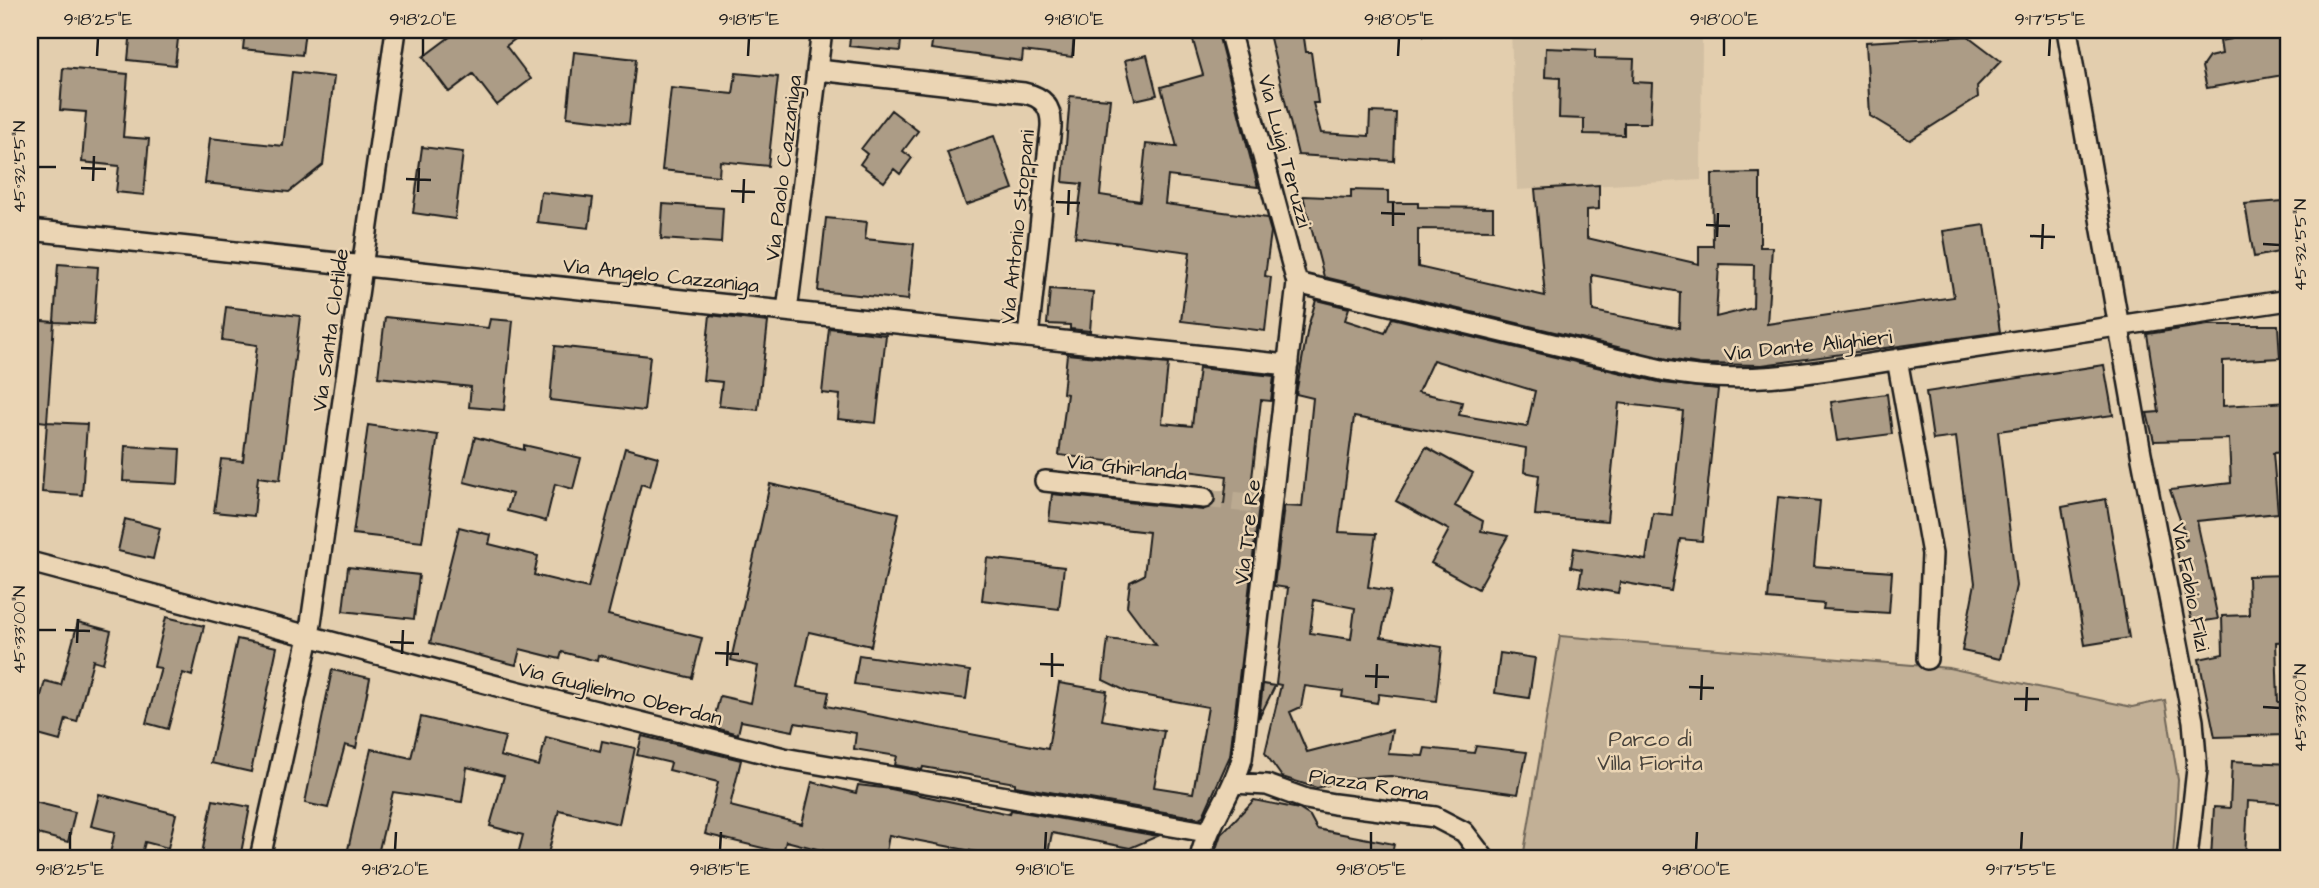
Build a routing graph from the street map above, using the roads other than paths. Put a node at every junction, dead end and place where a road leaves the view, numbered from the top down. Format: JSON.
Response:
{"nodes":[{"id":1,"x":396,"y":30,"type":"edge"},
{"id":2,"x":822,"y":30,"type":"edge"},
{"id":3,"x":1229,"y":30,"type":"edge"},
{"id":4,"x":2067,"y":30,"type":"edge"},
{"id":5,"x":818,"y":70,"type":"junction"},
{"id":6,"x":30,"y":230,"type":"edge"},
{"id":7,"x":362,"y":266,"type":"junction"},
{"id":8,"x":1297,"y":284,"type":"junction"},
{"id":9,"x":2289,"y":300,"type":"edge"},
{"id":10,"x":787,"y":311,"type":"junction"},
{"id":11,"x":2121,"y":326,"type":"junction"},
{"id":12,"x":1028,"y":337,"type":"junction"},
{"id":13,"x":1896,"y":359,"type":"junction"},
{"id":14,"x":1288,"y":365,"type":"junction"},
{"id":15,"x":1045,"y":481,"type":"dead end"},
{"id":16,"x":1204,"y":498,"type":"tunnel mouth"},
{"id":17,"x":30,"y":562,"type":"edge"},
{"id":18,"x":309,"y":637,"type":"junction"},
{"id":19,"x":1927,"y":659,"type":"dead end"},
{"id":20,"x":1233,"y":783,"type":"junction"},
{"id":21,"x":1206,"y":832,"type":"junction"},
{"id":22,"x":260,"y":858,"type":"edge"},
{"id":23,"x":1200,"y":858,"type":"edge"},
{"id":24,"x":1483,"y":858,"type":"edge"},
{"id":25,"x":2188,"y":858,"type":"edge"}],
"edges":[{"from":1,"to":7,"type":"street","name":"Via Santa Clotilde"},
{"from":2,"to":5,"type":"street","name":"Via Paolo Cazzaniga"},
{"from":3,"to":8,"type":"street","name":"Via Luigi Teruzzi"},
{"from":4,"to":11,"type":"street","name":"Via Fabio Filzi"},
{"from":5,"to":10,"type":"street","name":"Via Paolo Cazzaniga"},
{"from":5,"to":12,"type":"street","name":"Via Antonio Stoppani"},
{"from":6,"to":7,"type":"street","name":"Via Angelo Cazzaniga"},
{"from":7,"to":10,"type":"street","name":"Via Angelo Cazzaniga"},
{"from":7,"to":18,"type":"street","name":"Via Santa Clotilde"},
{"from":8,"to":13,"type":"street","name":"Via Dante Alighieri"},
{"from":8,"to":14,"type":"street","name":"Via Tre Re"},
{"from":9,"to":11,"type":"street","name":"Via Dante Alighieri"},
{"from":10,"to":12,"type":"street","name":"Via Angelo Cazzaniga"},
{"from":11,"to":13,"type":"street","name":"Via Dante Alighieri"},
{"from":11,"to":25,"type":"street","name":"Via Fabio Filzi"},
{"from":12,"to":14,"type":"street","name":"Via Angelo Cazzaniga"},
{"from":13,"to":19,"type":"street"},
{"from":14,"to":20,"type":"street","name":"Via Tre Re"},
{"from":15,"to":16,"type":"street","name":"Via Ghirlanda"},
{"from":17,"to":18,"type":"street","name":"Via Guglielmo Oberdan"},
{"from":18,"to":21,"type":"street","name":"Via Guglielmo Oberdan"},
{"from":18,"to":22,"type":"street","name":"Via Santa Clotilde"},
{"from":20,"to":21,"type":"street","name":"Via Tre Re"},
{"from":20,"to":24,"type":"street","name":"Piazza Roma"},
{"from":21,"to":23,"type":"street","name":"Via Tre Re"}]}
